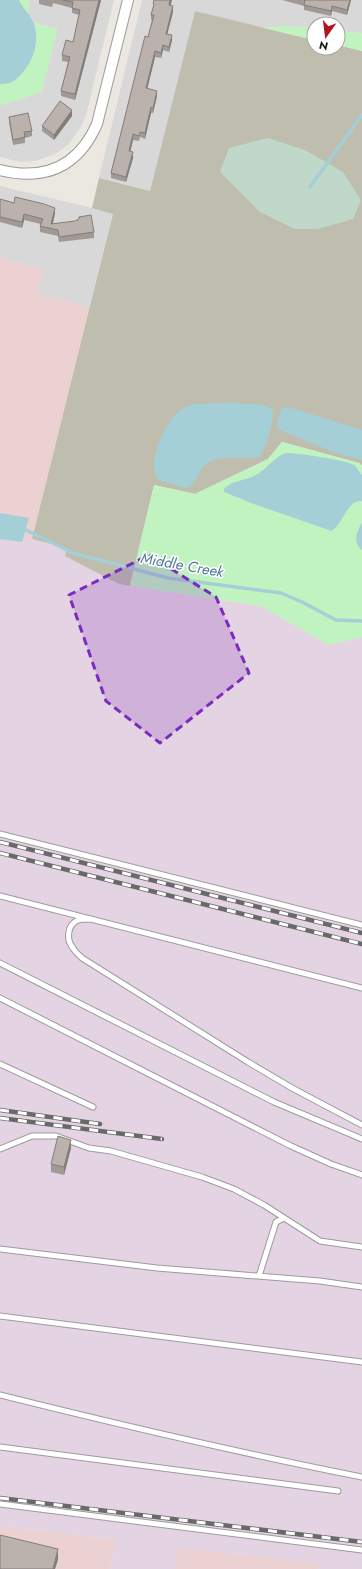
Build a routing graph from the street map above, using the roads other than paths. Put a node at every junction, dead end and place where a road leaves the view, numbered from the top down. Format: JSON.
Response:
{"nodes":[{"id":1,"x":128,"y":0,"type":"edge"},
{"id":2,"x":0,"y":170,"type":"edge"},
{"id":3,"x":0,"y":834,"type":"edge"},
{"id":4,"x":0,"y":896,"type":"edge"},
{"id":5,"x":91,"y":919,"type":"junction"},
{"id":6,"x":362,"y":925,"type":"edge"},
{"id":7,"x":0,"y":963,"type":"edge"},
{"id":8,"x":362,"y":988,"type":"edge"},
{"id":9,"x":0,"y":998,"type":"edge"},
{"id":10,"x":0,"y":1064,"type":"edge"},
{"id":11,"x":93,"y":1107,"type":"dead end"},
{"id":12,"x":362,"y":1125,"type":"edge"},
{"id":13,"x":362,"y":1139,"type":"edge"},
{"id":14,"x":0,"y":1149,"type":"edge"},
{"id":15,"x":362,"y":1175,"type":"edge"},
{"id":16,"x":284,"y":1218,"type":"junction"},
{"id":17,"x":362,"y":1247,"type":"edge"},
{"id":18,"x":0,"y":1250,"type":"edge"},
{"id":19,"x":259,"y":1276,"type":"junction"},
{"id":20,"x":362,"y":1287,"type":"edge"},
{"id":21,"x":0,"y":1316,"type":"edge"},
{"id":22,"x":362,"y":1362,"type":"edge"},
{"id":23,"x":0,"y":1395,"type":"edge"},
{"id":24,"x":0,"y":1447,"type":"edge"},
{"id":25,"x":362,"y":1477,"type":"edge"},
{"id":26,"x":338,"y":1491,"type":"dead end"},
{"id":27,"x":0,"y":1504,"type":"edge"},
{"id":28,"x":362,"y":1550,"type":"edge"}],
"edges":[{"from":1,"to":2,"type":"street"},
{"from":3,"to":6,"type":"lane"},
{"from":4,"to":5,"type":"lane"},
{"from":5,"to":8,"type":"lane"},
{"from":5,"to":12,"type":"lane"},
{"from":7,"to":13,"type":"lane"},
{"from":9,"to":15,"type":"lane"},
{"from":10,"to":11,"type":"lane"},
{"from":14,"to":16,"type":"lane"},
{"from":16,"to":17,"type":"lane"},
{"from":16,"to":19,"type":"lane"},
{"from":18,"to":19,"type":"lane"},
{"from":19,"to":20,"type":"lane"},
{"from":21,"to":22,"type":"lane"},
{"from":23,"to":25,"type":"lane"},
{"from":24,"to":26,"type":"lane"},
{"from":27,"to":28,"type":"lane"}]}
